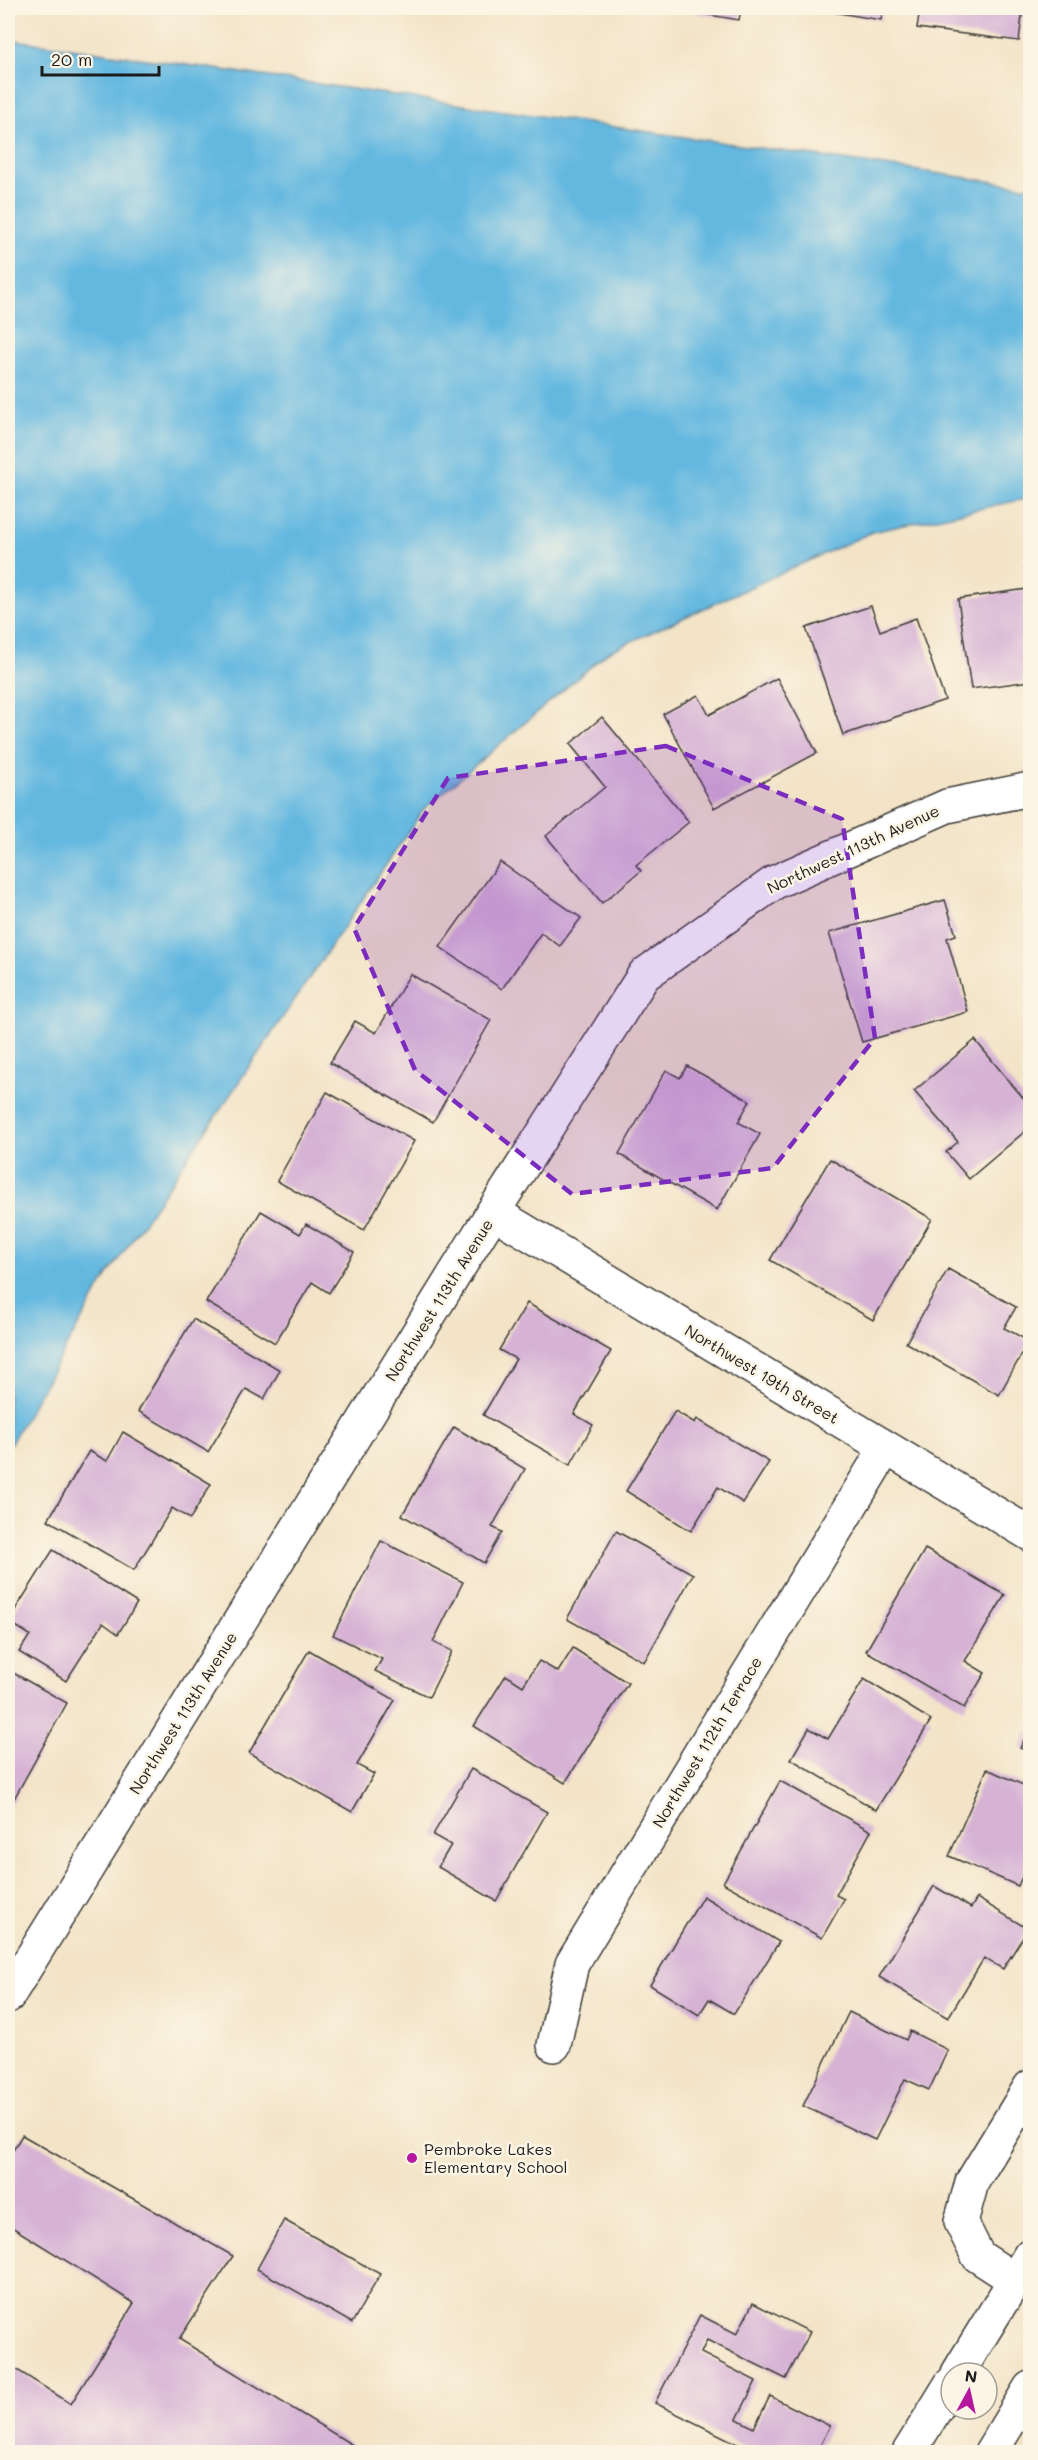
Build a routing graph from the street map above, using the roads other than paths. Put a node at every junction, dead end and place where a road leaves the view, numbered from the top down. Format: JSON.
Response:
{"nodes":[{"id":1,"x":1030,"y":789,"type":"edge"},
{"id":2,"x":493,"y":1212,"type":"junction"},
{"id":3,"x":885,"y":1449,"type":"junction"},
{"id":4,"x":1030,"y":1534,"type":"edge"},
{"id":5,"x":8,"y":1996,"type":"edge"},
{"id":6,"x":554,"y":2045,"type":"dead end"},
{"id":7,"x":1030,"y":2087,"type":"edge"},
{"id":8,"x":1023,"y":2267,"type":"edge"},
{"id":9,"x":965,"y":2361,"type":"edge"},
{"id":10,"x":1030,"y":2388,"type":"edge"},
{"id":11,"x":939,"y":2403,"type":"edge"},
{"id":12,"x":909,"y":2452,"type":"edge"},
{"id":13,"x":991,"y":2452,"type":"edge"}],
"edges":[{"from":1,"to":2,"type":"street","name":"Northwest 113th Avenue"},
{"from":2,"to":3,"type":"street","name":"Northwest 19th Street"},
{"from":2,"to":5,"type":"street","name":"Northwest 113th Avenue"},
{"from":3,"to":4,"type":"street","name":"Northwest 19th Street"},
{"from":3,"to":6,"type":"street","name":"Northwest 112th Terrace"},
{"from":7,"to":8,"type":"street"},
{"from":8,"to":9,"type":"street"},
{"from":10,"to":13,"type":"street"},
{"from":11,"to":12,"type":"street"}]}
